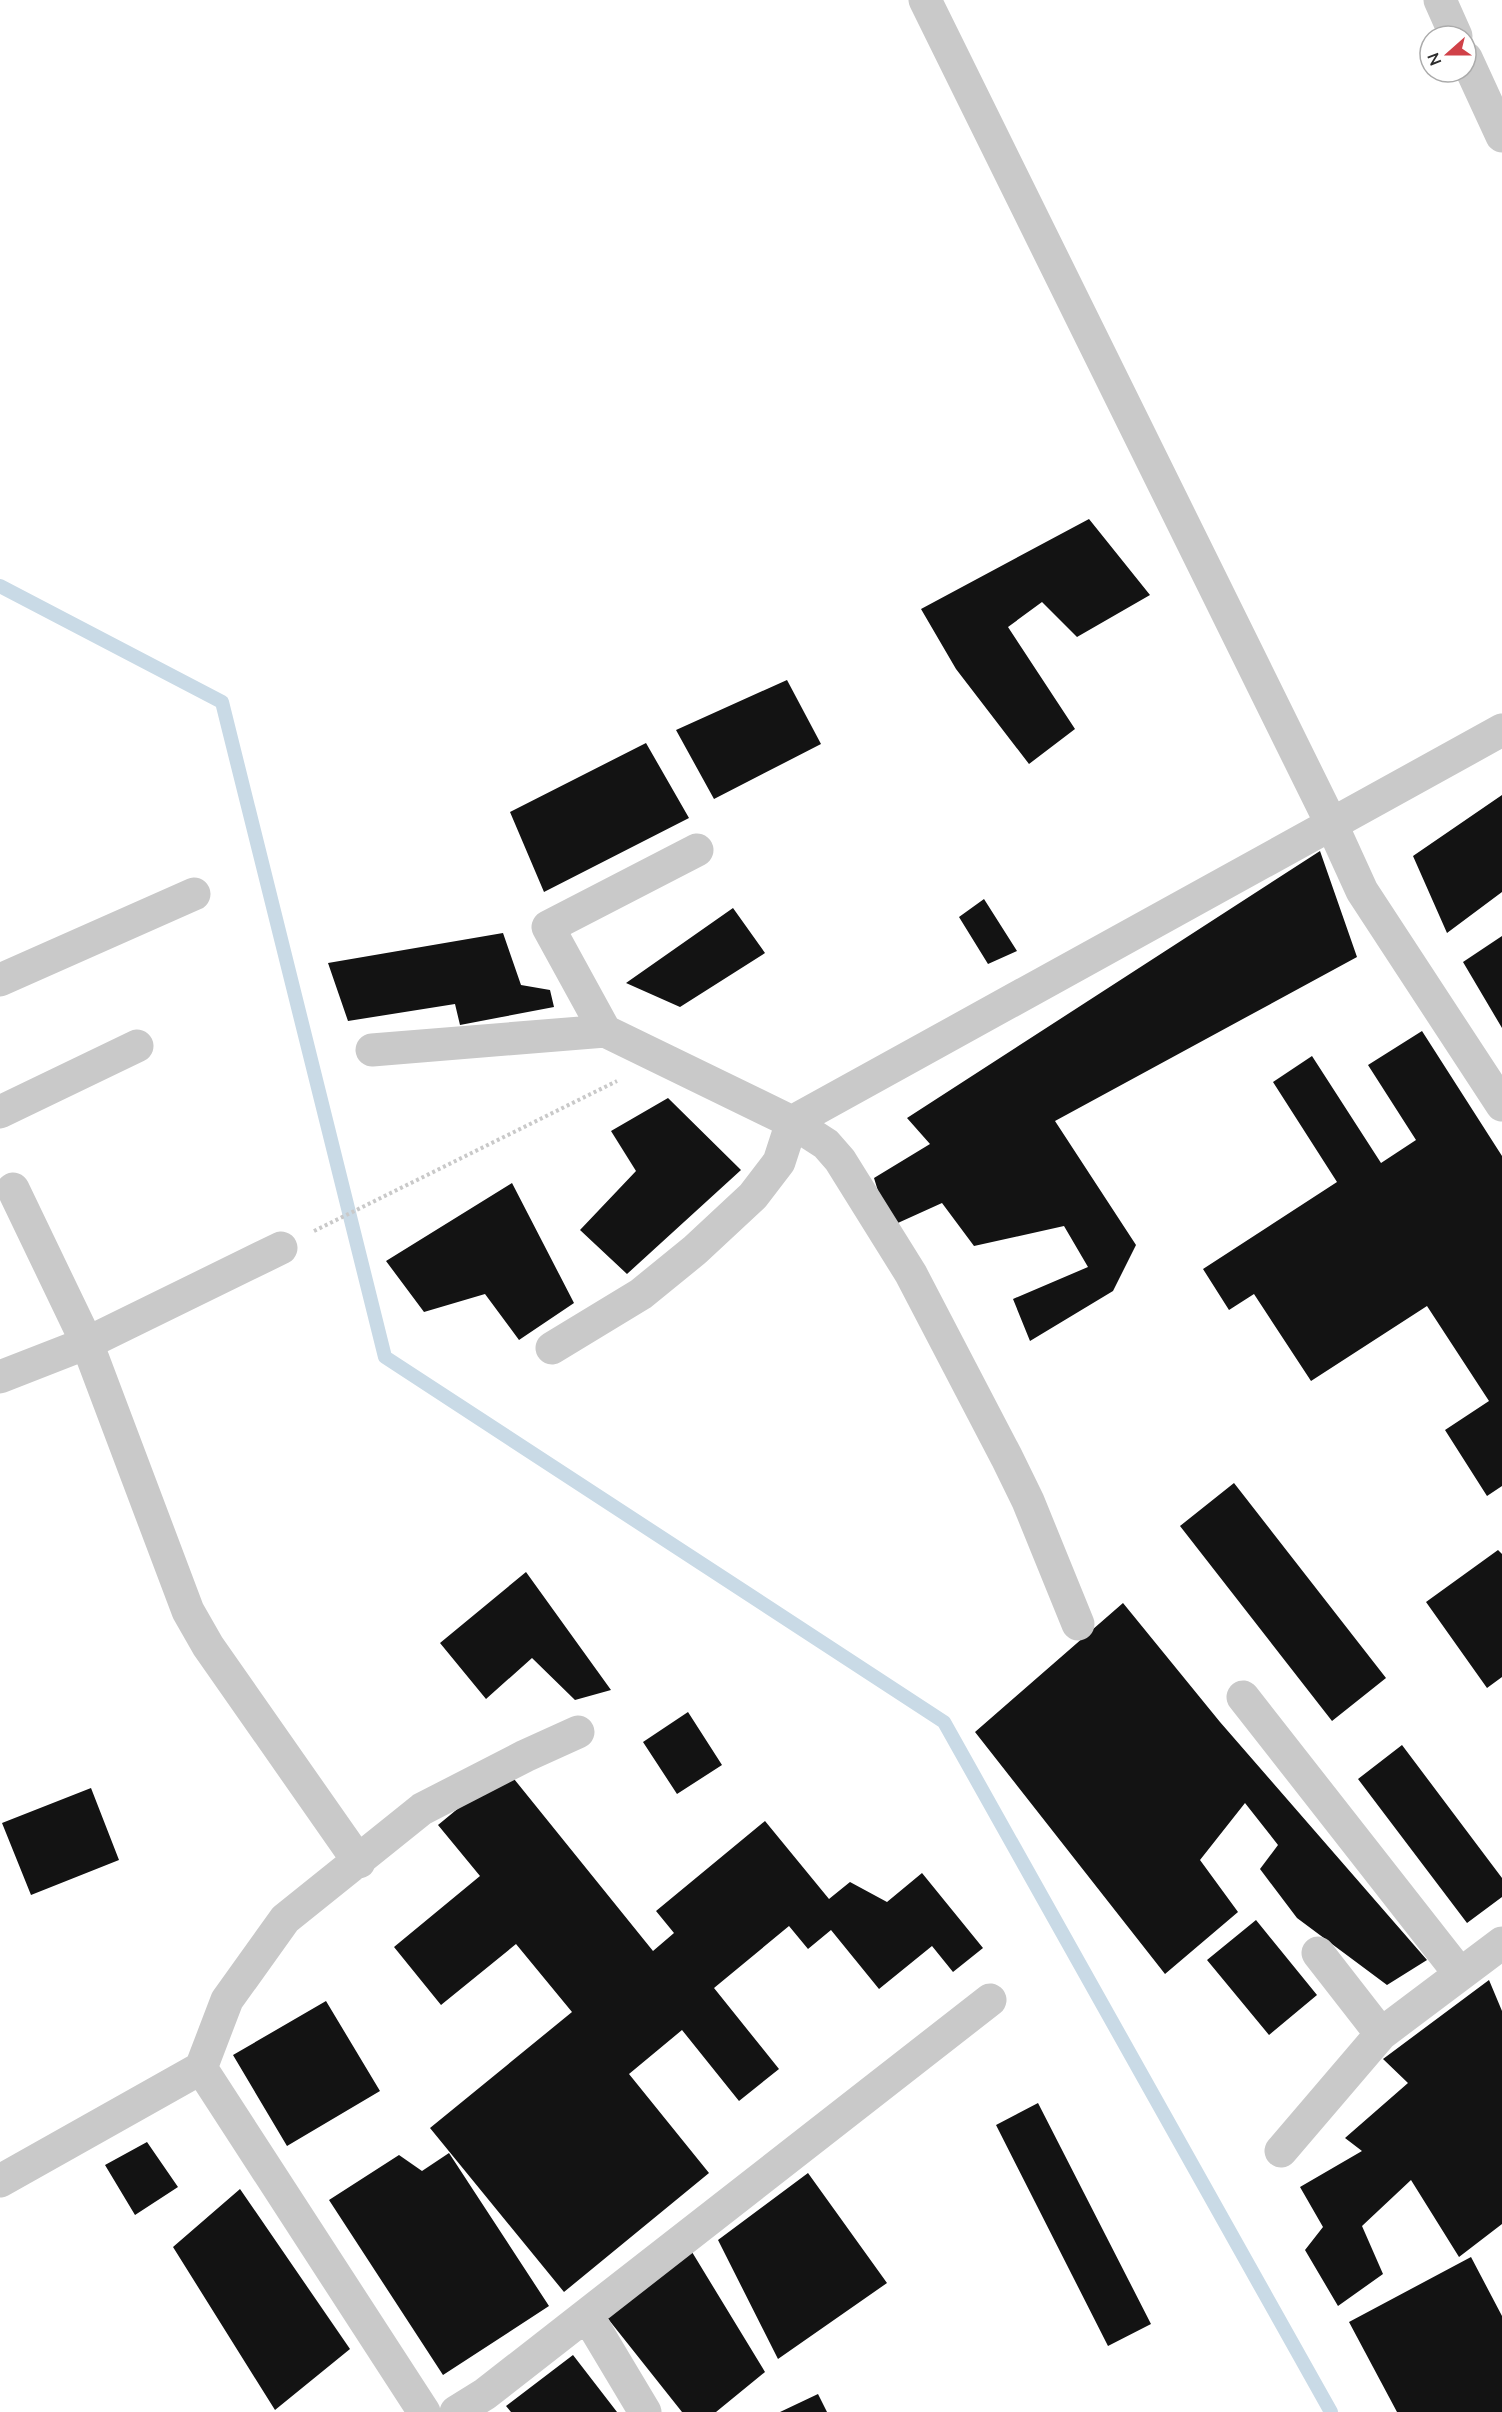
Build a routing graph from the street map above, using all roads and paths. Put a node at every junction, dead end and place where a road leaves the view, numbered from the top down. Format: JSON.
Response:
{"nodes":[{"id":1,"x":925,"y":0,"type":"edge"},
{"id":2,"x":1440,"y":0,"type":"edge"},
{"id":3,"x":1451,"y":24,"type":"edge"},
{"id":4,"x":1478,"y":84,"type":"edge"},
{"id":5,"x":1502,"y":136,"type":"edge"},
{"id":6,"x":1502,"y":730,"type":"edge"},
{"id":7,"x":1331,"y":823,"type":"junction"},
{"id":8,"x":697,"y":850,"type":"dead end"},
{"id":9,"x":194,"y":894,"type":"dead end"},
{"id":10,"x":0,"y":980,"type":"edge"},
{"id":11,"x":605,"y":1031,"type":"junction"},
{"id":12,"x":138,"y":1046,"type":"dead end"},
{"id":13,"x":372,"y":1050,"type":"dead end"},
{"id":14,"x":660,"y":1059,"type":"junction"},
{"id":15,"x":1502,"y":1105,"type":"edge"},
{"id":16,"x":0,"y":1112,"type":"edge"},
{"id":17,"x":792,"y":1122,"type":"junction"},
{"id":18,"x":13,"y":1189,"type":"dead end"},
{"id":19,"x":323,"y":1226,"type":"dead end"},
{"id":20,"x":281,"y":1248,"type":"dead end"},
{"id":21,"x":87,"y":1343,"type":"junction"},
{"id":22,"x":552,"y":1348,"type":"dead end"},
{"id":23,"x":0,"y":1377,"type":"edge"},
{"id":24,"x":1078,"y":1624,"type":"dead end"},
{"id":25,"x":1243,"y":1697,"type":"dead end"},
{"id":26,"x":578,"y":1732,"type":"dead end"},
{"id":27,"x":359,"y":1862,"type":"junction"},
{"id":28,"x":1502,"y":1942,"type":"edge"},
{"id":29,"x":1318,"y":1953,"type":"dead end"},
{"id":30,"x":1460,"y":1974,"type":"junction"},
{"id":31,"x":990,"y":2000,"type":"dead end"},
{"id":32,"x":1381,"y":2034,"type":"junction"},
{"id":33,"x":201,"y":2068,"type":"junction"},
{"id":34,"x":1281,"y":2151,"type":"dead end"},
{"id":35,"x":2,"y":2170,"type":"edge"},
{"id":36,"x":587,"y":2315,"type":"junction"},
{"id":37,"x":424,"y":2412,"type":"edge"},
{"id":38,"x":456,"y":2412,"type":"edge"},
{"id":39,"x":645,"y":2412,"type":"edge"}],
"edges":[{"from":1,"to":7,"type":"street"},
{"from":2,"to":3,"type":"street"},
{"from":4,"to":5,"type":"street"},
{"from":6,"to":7,"type":"street"},
{"from":7,"to":15,"type":"street"},
{"from":7,"to":17,"type":"street"},
{"from":8,"to":11,"type":"street"},
{"from":9,"to":10,"type":"street"},
{"from":11,"to":13,"type":"street"},
{"from":11,"to":14,"type":"street"},
{"from":12,"to":16,"type":"street"},
{"from":14,"to":17,"type":"street"},
{"from":14,"to":19,"type":"path"},
{"from":17,"to":22,"type":"street"},
{"from":17,"to":24,"type":"street"},
{"from":18,"to":21,"type":"street"},
{"from":20,"to":21,"type":"street"},
{"from":21,"to":23,"type":"street"},
{"from":21,"to":27,"type":"street"},
{"from":25,"to":30,"type":"street"},
{"from":26,"to":27,"type":"street"},
{"from":27,"to":33,"type":"street"},
{"from":28,"to":30,"type":"street"},
{"from":29,"to":32,"type":"street"},
{"from":30,"to":32,"type":"street"},
{"from":31,"to":36,"type":"street"},
{"from":32,"to":34,"type":"street"},
{"from":33,"to":35,"type":"street"},
{"from":33,"to":37,"type":"street"},
{"from":36,"to":38,"type":"street"},
{"from":36,"to":39,"type":"street"}]}
